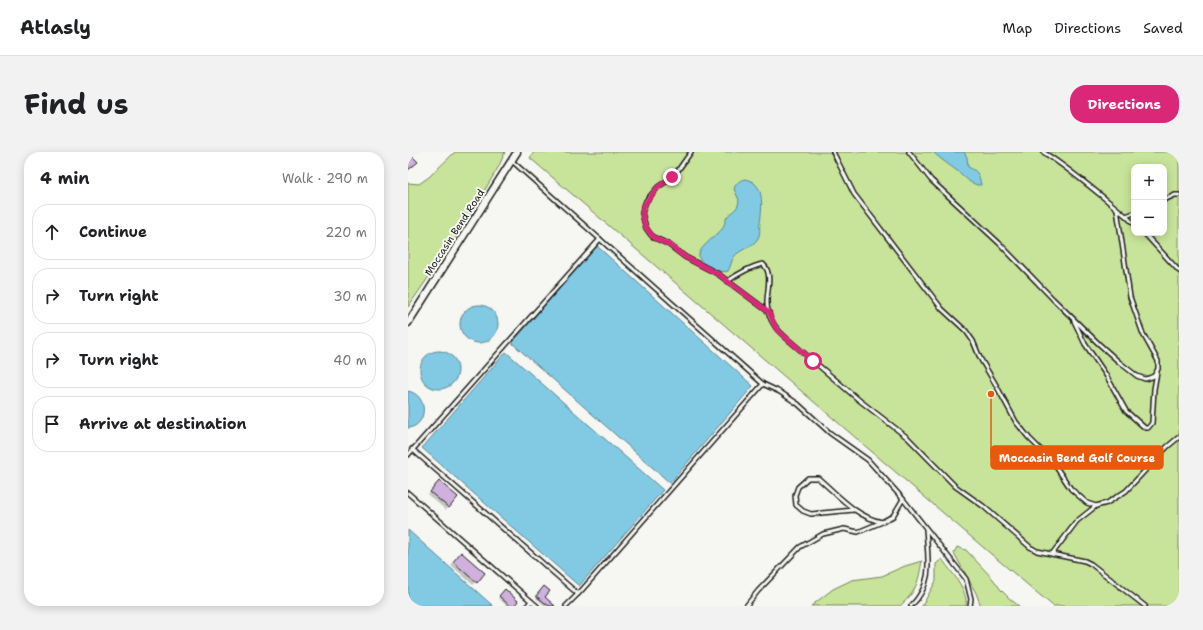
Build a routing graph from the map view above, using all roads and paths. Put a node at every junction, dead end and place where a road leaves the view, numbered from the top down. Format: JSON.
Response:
{"nodes":[{"id":1,"x":517,"y":152,"type":"edge"},
{"id":2,"x":691,"y":152,"type":"edge"},
{"id":3,"x":833,"y":152,"type":"edge"},
{"id":4,"x":909,"y":152,"type":"edge"},
{"id":5,"x":1043,"y":152,"type":"edge"},
{"id":6,"x":512,"y":161,"type":"junction"},
{"id":7,"x":1179,"y":195,"type":"edge"},
{"id":8,"x":1167,"y":199,"type":"edge"},
{"id":9,"x":1117,"y":209,"type":"junction"},
{"id":10,"x":1131,"y":214,"type":"edge"},
{"id":11,"x":1126,"y":216,"type":"junction"},
{"id":12,"x":1131,"y":221,"type":"edge"},
{"id":13,"x":1147,"y":236,"type":"edge"},
{"id":14,"x":600,"y":239,"type":"junction"},
{"id":15,"x":1179,"y":271,"type":"edge"},
{"id":16,"x":728,"y":281,"type":"junction"},
{"id":17,"x":769,"y":312,"type":"junction"},
{"id":18,"x":1074,"y":320,"type":"junction"},
{"id":19,"x":408,"y":323,"type":"edge"},
{"id":20,"x":1158,"y":369,"type":"junction"},
{"id":21,"x":762,"y":384,"type":"junction"},
{"id":22,"x":1179,"y":437,"type":"edge"},
{"id":23,"x":412,"y":450,"type":"junction"},
{"id":24,"x":408,"y":455,"type":"edge"},
{"id":25,"x":408,"y":492,"type":"edge"},
{"id":26,"x":903,"y":499,"type":"junction"},
{"id":27,"x":1096,"y":506,"type":"junction"},
{"id":28,"x":854,"y":510,"type":"junction"},
{"id":29,"x":882,"y":522,"type":"junction"},
{"id":30,"x":926,"y":530,"type":"junction"},
{"id":31,"x":1052,"y":554,"type":"junction"},
{"id":32,"x":578,"y":594,"type":"junction"},
{"id":33,"x":531,"y":601,"type":"junction"},
{"id":34,"x":527,"y":606,"type":"edge"},
{"id":35,"x":537,"y":606,"type":"edge"},
{"id":36,"x":566,"y":606,"type":"edge"},
{"id":37,"x":746,"y":606,"type":"edge"},
{"id":38,"x":911,"y":606,"type":"edge"},
{"id":39,"x":970,"y":606,"type":"edge"},
{"id":40,"x":1145,"y":606,"type":"edge"}],
"edges":[{"from":1,"to":6,"type":"street","name":"Moccasin Bend Road"},
{"from":2,"to":16,"type":"lane"},
{"from":3,"to":27,"type":"lane"},
{"from":4,"to":18,"type":"lane"},
{"from":5,"to":9,"type":"lane"},
{"from":6,"to":14,"type":"lane"},
{"from":6,"to":19,"type":"street","name":"Moccasin Bend Road"},
{"from":7,"to":8,"type":"lane"},
{"from":9,"to":11,"type":"lane"},
{"from":9,"to":20,"type":"lane"},
{"from":10,"to":11,"type":"lane"},
{"from":11,"to":12,"type":"lane"},
{"from":13,"to":15,"type":"lane"},
{"from":14,"to":21,"type":"lane"},
{"from":14,"to":23,"type":"lane"},
{"from":16,"to":17,"type":"lane"},
{"from":16,"to":17,"type":"lane"},
{"from":17,"to":31,"type":"lane"},
{"from":18,"to":20,"type":"lane"},
{"from":18,"to":20,"type":"lane"},
{"from":21,"to":26,"type":"lane"},
{"from":21,"to":32,"type":"lane"},
{"from":22,"to":27,"type":"lane"},
{"from":23,"to":24,"type":"lane"},
{"from":23,"to":32,"type":"lane"},
{"from":25,"to":33,"type":"lane"},
{"from":26,"to":29,"type":"lane"},
{"from":26,"to":30,"type":"lane"},
{"from":27,"to":31,"type":"lane"},
{"from":28,"to":28,"type":"lane"},
{"from":28,"to":29,"type":"lane"},
{"from":29,"to":37,"type":"lane"},
{"from":30,"to":38,"type":"lane"},
{"from":30,"to":39,"type":"lane"},
{"from":31,"to":40,"type":"lane"},
{"from":32,"to":36,"type":"lane"},
{"from":33,"to":34,"type":"lane"},
{"from":33,"to":35,"type":"lane"}]}
